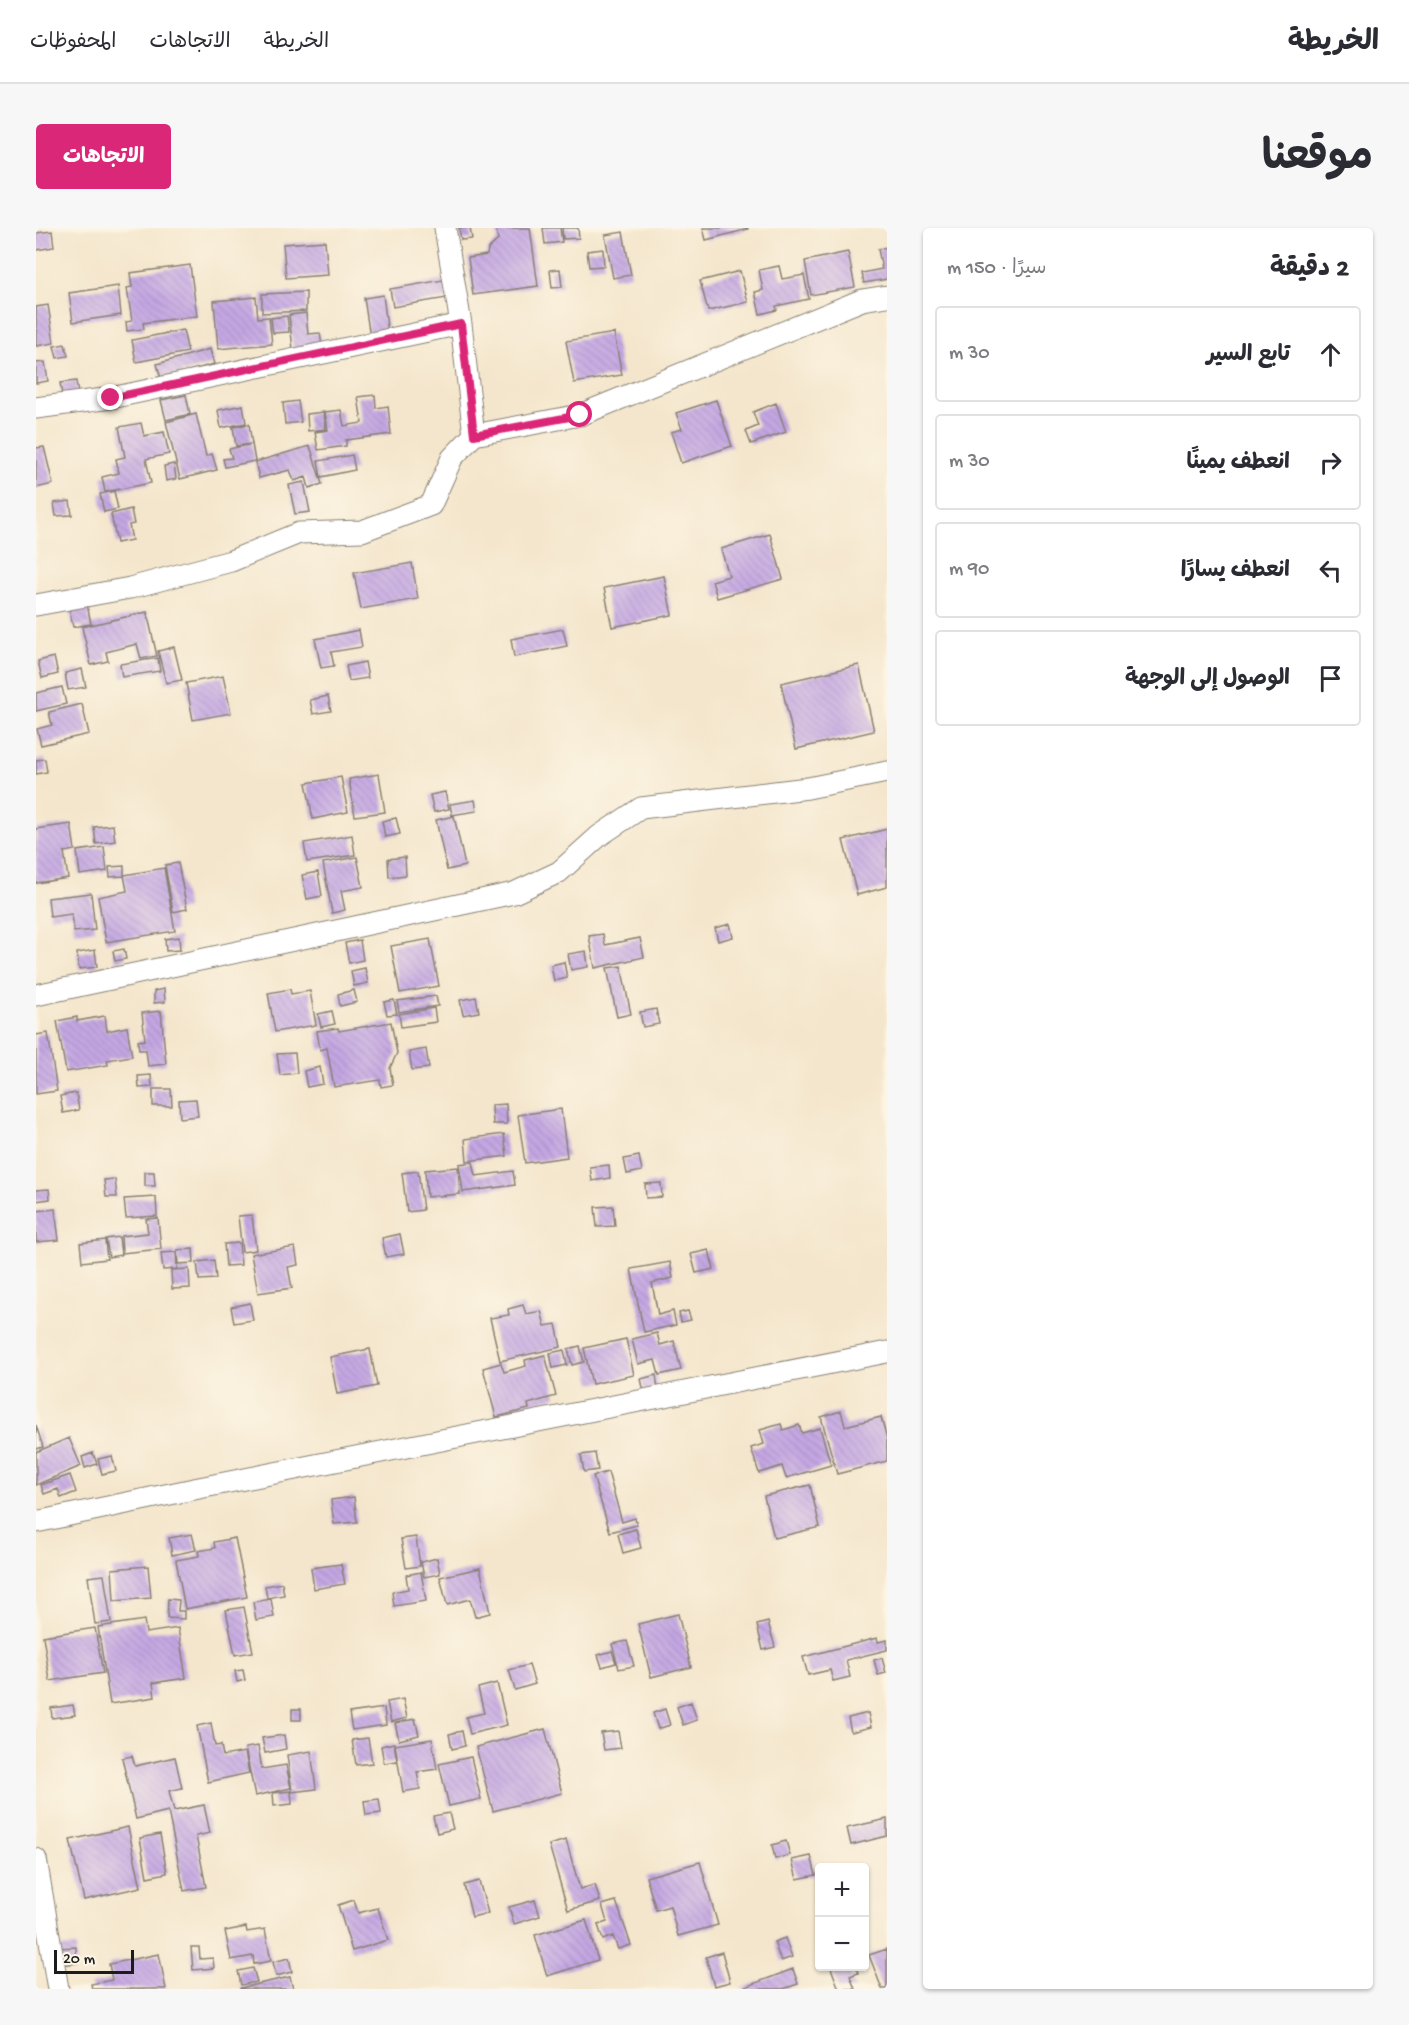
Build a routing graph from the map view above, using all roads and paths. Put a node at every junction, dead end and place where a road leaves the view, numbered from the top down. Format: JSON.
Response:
{"nodes":[{"id":1,"x":445,"y":228,"type":"edge"},
{"id":2,"x":887,"y":297,"type":"edge"},
{"id":3,"x":461,"y":324,"type":"junction"},
{"id":4,"x":36,"y":408,"type":"edge"},
{"id":5,"x":474,"y":435,"type":"junction"},
{"id":6,"x":36,"y":605,"type":"edge"},
{"id":7,"x":887,"y":772,"type":"edge"},
{"id":8,"x":36,"y":995,"type":"edge"},
{"id":9,"x":887,"y":1352,"type":"edge"},
{"id":10,"x":36,"y":1522,"type":"edge"},
{"id":11,"x":36,"y":1859,"type":"edge"},
{"id":12,"x":43,"y":1935,"type":"edge"},
{"id":13,"x":58,"y":1989,"type":"edge"}],
"edges":[{"from":1,"to":3,"type":"street"},
{"from":2,"to":5,"type":"street"},
{"from":3,"to":4,"type":"street"},
{"from":3,"to":5,"type":"street"},
{"from":5,"to":6,"type":"street"},
{"from":7,"to":8,"type":"street"},
{"from":9,"to":10,"type":"street"},
{"from":11,"to":12,"type":"street"},
{"from":12,"to":13,"type":"street"}]}
